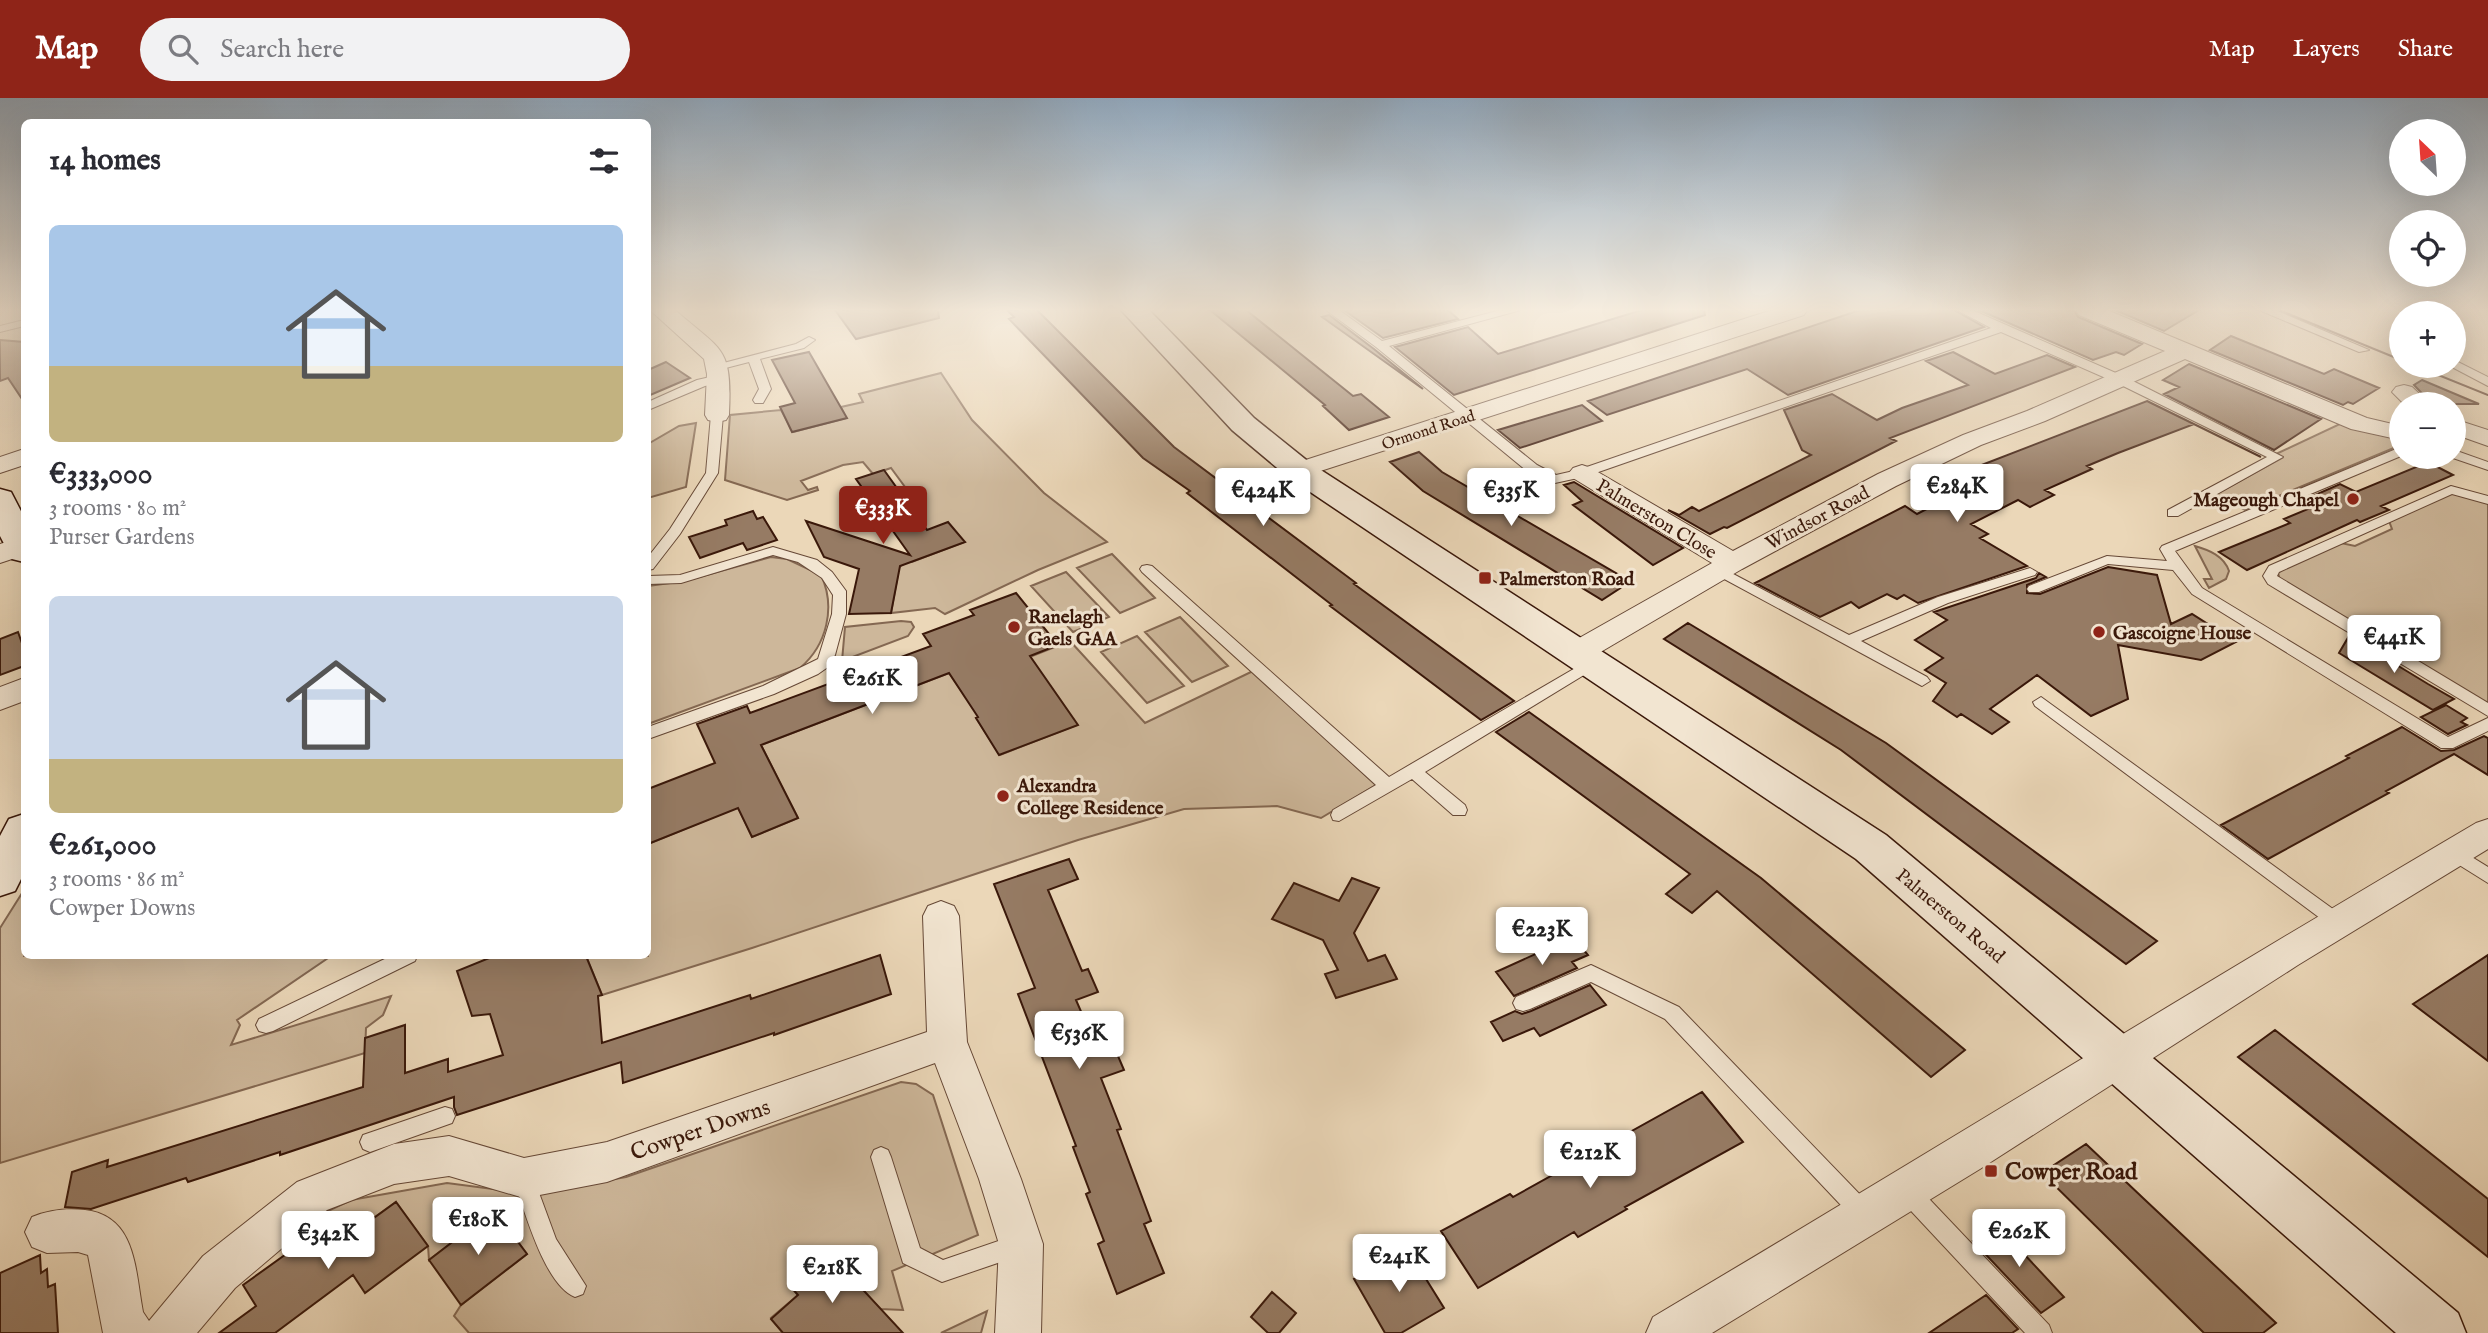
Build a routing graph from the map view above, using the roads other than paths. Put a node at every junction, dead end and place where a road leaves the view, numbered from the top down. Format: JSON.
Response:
{"nodes":[{"id":1,"x":716,"y":368,"type":"edge"},
{"id":2,"x":728,"y":368,"type":"edge"},
{"id":3,"x":757,"y":368,"type":"edge"},
{"id":4,"x":1189,"y":368,"type":"edge"},
{"id":5,"x":1408,"y":368,"type":"edge"},
{"id":6,"x":1616,"y":368,"type":"edge"},
{"id":7,"x":1886,"y":368,"type":"edge"},
{"id":8,"x":2092,"y":368,"type":"edge"},
{"id":9,"x":2148,"y":368,"type":"edge"},
{"id":10,"x":2224,"y":368,"type":"edge"},
{"id":11,"x":2466,"y":370,"type":"edge"},
{"id":12,"x":718,"y":372,"type":"junction"},
{"id":13,"x":2121,"y":380,"type":"junction"},
{"id":14,"x":2488,"y":382,"type":"edge"},
{"id":15,"x":760,"y":400,"type":"dead end"},
{"id":16,"x":651,"y":405,"type":"edge"},
{"id":17,"x":717,"y":415,"type":"joint"},
{"id":18,"x":1467,"y":416,"type":"junction"},
{"id":19,"x":2389,"y":430,"type":"edge"},
{"id":20,"x":2466,"y":430,"type":"edge"},
{"id":21,"x":2488,"y":438,"type":"edge"},
{"id":22,"x":2389,"y":456,"type":"edge"},
{"id":23,"x":21,"y":458,"type":"edge"},
{"id":24,"x":2466,"y":459,"type":"edge"},
{"id":25,"x":0,"y":465,"type":"edge"},
{"id":26,"x":2488,"y":467,"type":"edge"},
{"id":27,"x":1299,"y":470,"type":"junction"},
{"id":28,"x":1582,"y":473,"type":"junction"},
{"id":29,"x":0,"y":499,"type":"edge"},
{"id":30,"x":2488,"y":500,"type":"edge"},
{"id":31,"x":2173,"y":513,"type":"dead end"},
{"id":32,"x":15,"y":551,"type":"edge"},
{"id":33,"x":651,"y":562,"type":"edge"},
{"id":34,"x":2177,"y":566,"type":"junction"},
{"id":35,"x":1726,"y":567,"type":"junction"},
{"id":36,"x":1146,"y":569,"type":"dead end"},
{"id":37,"x":2030,"y":572,"type":"dead end"},
{"id":38,"x":651,"y":580,"type":"edge"},
{"id":39,"x":2034,"y":589,"type":"dead end"},
{"id":40,"x":1848,"y":641,"type":"junction"},
{"id":41,"x":1585,"y":659,"type":"junction"},
{"id":42,"x":1922,"y":681,"type":"dead end"},
{"id":43,"x":21,"y":690,"type":"edge"},
{"id":44,"x":0,"y":699,"type":"edge"},
{"id":45,"x":2041,"y":702,"type":"dead end"},
{"id":46,"x":2488,"y":710,"type":"edge"},
{"id":47,"x":2488,"y":724,"type":"edge"},
{"id":48,"x":651,"y":732,"type":"edge"},
{"id":49,"x":1412,"y":770,"type":"junction"},
{"id":50,"x":1387,"y":785,"type":"junction"},
{"id":51,"x":1459,"y":810,"type":"dead end"},
{"id":52,"x":1339,"y":815,"type":"dead end"},
{"id":53,"x":2488,"y":832,"type":"edge"},
{"id":54,"x":2454,"y":853,"type":"junction"},
{"id":55,"x":2488,"y":876,"type":"edge"},
{"id":56,"x":941,"y":916,"type":"dead end"},
{"id":57,"x":2338,"y":922,"type":"junction"},
{"id":58,"x":402,"y":959,"type":"edge"},
{"id":59,"x":1523,"y":1003,"type":"dead end"},
{"id":60,"x":266,"y":1024,"type":"dead end"},
{"id":61,"x":947,"y":1042,"type":"junction"},
{"id":62,"x":2120,"y":1059,"type":"junction"},
{"id":63,"x":881,"y":1157,"type":"dead end"},
{"id":64,"x":524,"y":1178,"type":"junction"},
{"id":65,"x":1906,"y":1190,"type":"junction"},
{"id":66,"x":1864,"y":1215,"type":"junction"},
{"id":67,"x":47,"y":1231,"type":"dead end"},
{"id":68,"x":1021,"y":1244,"type":"junction"},
{"id":69,"x":575,"y":1286,"type":"dead end"},
{"id":70,"x":1685,"y":1329,"type":"edge"},
{"id":71,"x":131,"y":1333,"type":"edge"},
{"id":72,"x":167,"y":1333,"type":"edge"},
{"id":73,"x":1018,"y":1333,"type":"edge"},
{"id":74,"x":2041,"y":1333,"type":"edge"},
{"id":75,"x":2438,"y":1333,"type":"edge"}],
"edges":[{"from":1,"to":12,"type":"street"},
{"from":2,"to":12,"type":"lane"},
{"from":3,"to":15,"type":"lane"},
{"from":4,"to":27,"type":"street","name":"Palmerston Road"},
{"from":5,"to":18,"type":"lane"},
{"from":6,"to":18,"type":"street","name":"Ormond Road"},
{"from":7,"to":28,"type":"lane"},
{"from":8,"to":13,"type":"lane"},
{"from":9,"to":13,"type":"street","name":"Windsor Road"},
{"from":10,"to":19,"type":"street"},
{"from":11,"to":14,"type":"lane"},
{"from":12,"to":16,"type":"lane"},
{"from":12,"to":17,"type":"street"},
{"from":13,"to":31,"type":"lane"},
{"from":13,"to":35,"type":"street","name":"Windsor Road"},
{"from":17,"to":33,"type":"lane"},
{"from":18,"to":27,"type":"street","name":"Ormond Road"},
{"from":18,"to":28,"type":"lane"},
{"from":20,"to":21,"type":"street"},
{"from":22,"to":34,"type":"lane"},
{"from":23,"to":25,"type":"street"},
{"from":24,"to":26,"type":"lane"},
{"from":27,"to":41,"type":"street","name":"Palmerston Road"},
{"from":28,"to":35,"type":"street","name":"Palmerston Close"},
{"from":29,"to":32,"type":"street"},
{"from":30,"to":46,"type":"lane"},
{"from":34,"to":39,"type":"lane"},
{"from":34,"to":47,"type":"lane"},
{"from":35,"to":40,"type":"lane"},
{"from":35,"to":41,"type":"street","name":"Windsor Road"},
{"from":36,"to":50,"type":"lane"},
{"from":37,"to":40,"type":"lane"},
{"from":38,"to":48,"type":"lane"},
{"from":40,"to":42,"type":"lane"},
{"from":41,"to":49,"type":"lane"},
{"from":41,"to":62,"type":"street","name":"Palmerston Road"},
{"from":43,"to":44,"type":"street"},
{"from":45,"to":57,"type":"lane"},
{"from":49,"to":50,"type":"lane"},
{"from":49,"to":51,"type":"lane"},
{"from":50,"to":52,"type":"lane"},
{"from":53,"to":54,"type":"street"},
{"from":54,"to":55,"type":"lane"},
{"from":54,"to":57,"type":"street"},
{"from":56,"to":61,"type":"street"},
{"from":57,"to":62,"type":"street"},
{"from":58,"to":60,"type":"lane"},
{"from":59,"to":66,"type":"lane"},
{"from":61,"to":64,"type":"street","name":"Cowper Downs"},
{"from":61,"to":68,"type":"street"},
{"from":62,"to":65,"type":"street"},
{"from":62,"to":75,"type":"street","name":"Palmerston Road"},
{"from":63,"to":68,"type":"lane"},
{"from":64,"to":69,"type":"lane"},
{"from":64,"to":72,"type":"street","name":"Cowper Downs"},
{"from":65,"to":66,"type":"street"},
{"from":65,"to":74,"type":"lane"},
{"from":66,"to":70,"type":"street"},
{"from":67,"to":71,"type":"street"},
{"from":68,"to":73,"type":"street"}]}
